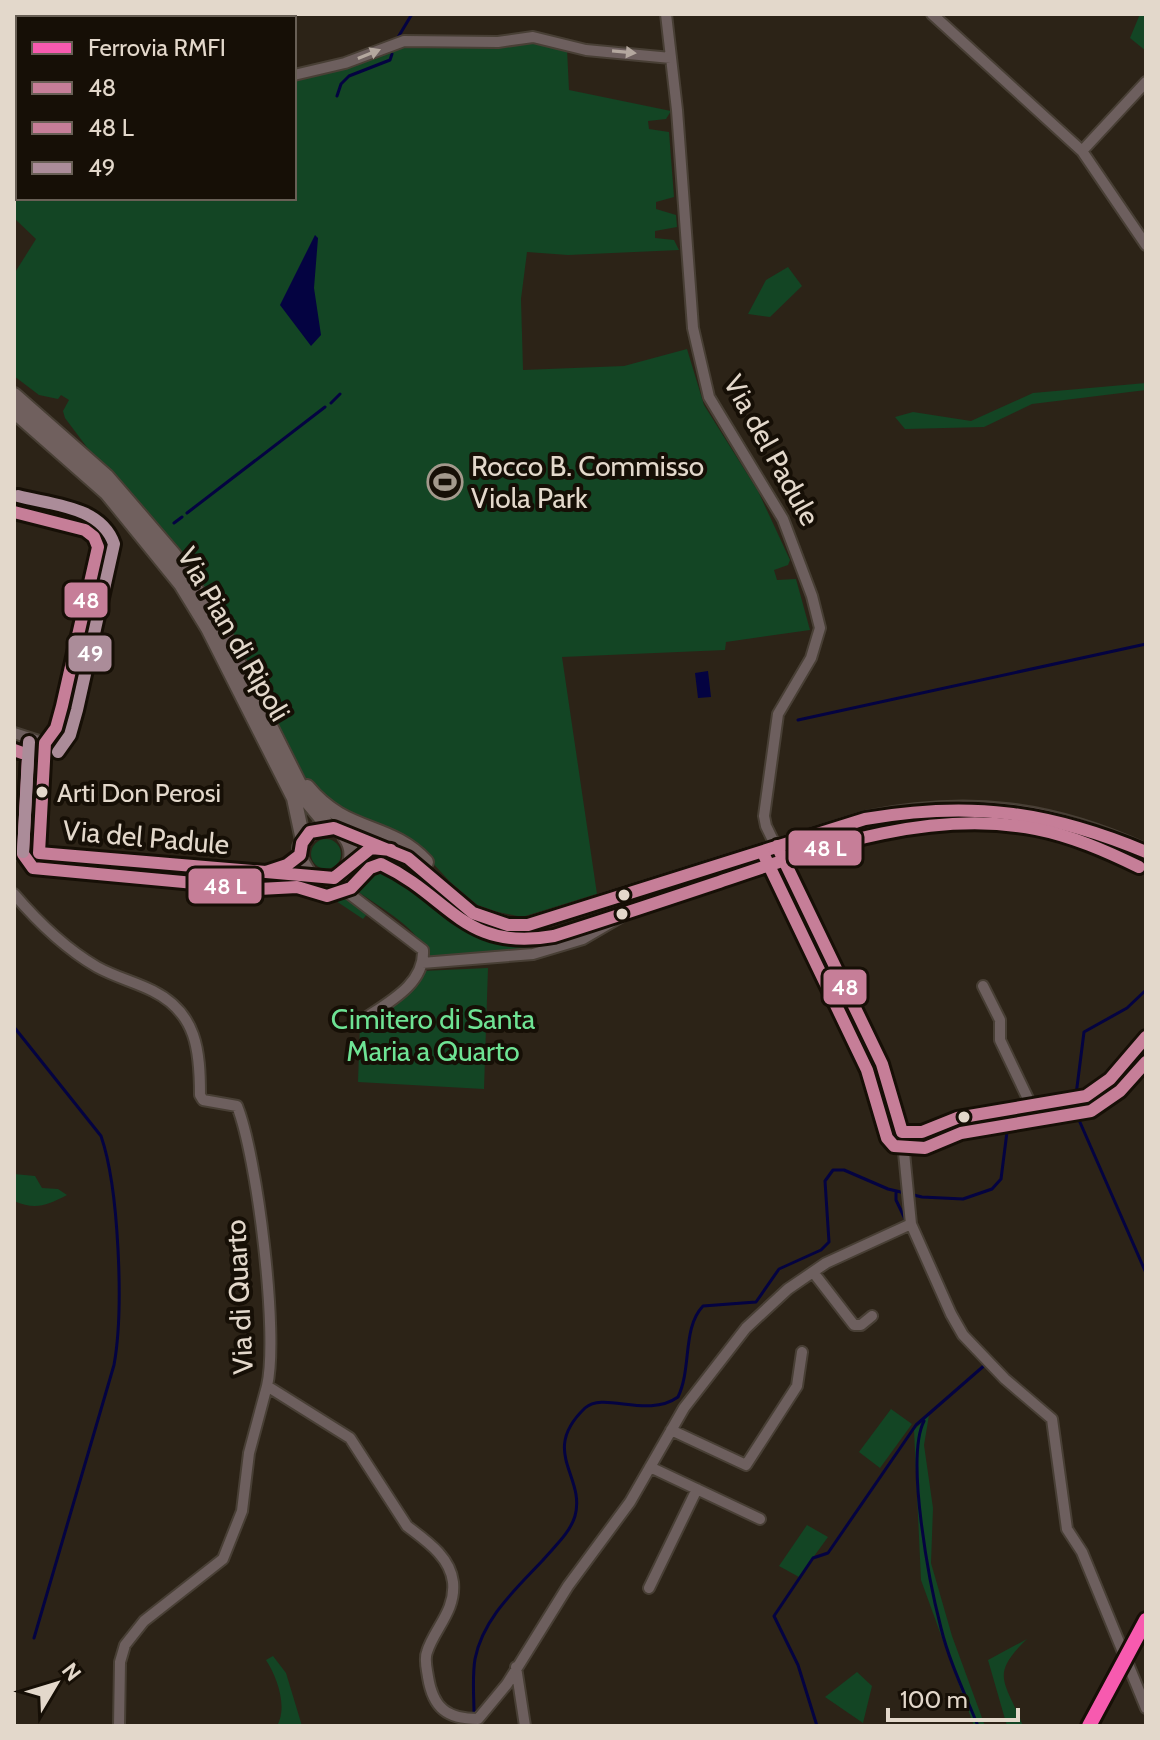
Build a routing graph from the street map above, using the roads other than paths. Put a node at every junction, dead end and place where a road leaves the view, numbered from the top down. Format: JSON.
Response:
{"nodes":[{"id":1,"x":666,"y":14,"type":"edge"},
{"id":2,"x":932,"y":14,"type":"edge"},
{"id":3,"x":671,"y":58,"type":"junction"},
{"id":4,"x":296,"y":75,"type":"edge"},
{"id":5,"x":1146,"y":82,"type":"edge"},
{"id":6,"x":1082,"y":151,"type":"junction"},
{"id":7,"x":1146,"y":245,"type":"edge"},
{"id":8,"x":14,"y":395,"type":"edge"},
{"id":9,"x":14,"y":411,"type":"edge"},
{"id":10,"x":14,"y":512,"type":"edge"},
{"id":11,"x":14,"y":733,"type":"edge"},
{"id":12,"x":45,"y":743,"type":"junction"},
{"id":13,"x":291,"y":767,"type":"junction"},
{"id":14,"x":329,"y":827,"type":"junction"},
{"id":15,"x":345,"y":836,"type":"junction"},
{"id":16,"x":777,"y":846,"type":"junction"},
{"id":17,"x":301,"y":847,"type":"junction"},
{"id":18,"x":382,"y":847,"type":"junction"},
{"id":19,"x":14,"y":852,"type":"edge"},
{"id":20,"x":1146,"y":852,"type":"edge"},
{"id":21,"x":39,"y":853,"type":"junction"},
{"id":22,"x":349,"y":865,"type":"junction"},
{"id":23,"x":274,"y":871,"type":"junction"},
{"id":24,"x":309,"y":874,"type":"junction"},
{"id":25,"x":330,"y":879,"type":"junction"},
{"id":26,"x":444,"y":888,"type":"junction"},
{"id":27,"x":14,"y":894,"type":"edge"},
{"id":28,"x":653,"y":898,"type":"dead end"},
{"id":29,"x":369,"y":906,"type":"junction"},
{"id":30,"x":422,"y":964,"type":"junction"},
{"id":31,"x":983,"y":986,"type":"dead end"},
{"id":32,"x":354,"y":1026,"type":"dead end"},
{"id":33,"x":1146,"y":1037,"type":"edge"},
{"id":34,"x":1031,"y":1105,"type":"junction"},
{"id":35,"x":902,"y":1132,"type":"junction"},
{"id":36,"x":911,"y":1224,"type":"junction"},
{"id":37,"x":813,"y":1272,"type":"junction"},
{"id":38,"x":872,"y":1316,"type":"dead end"},
{"id":39,"x":802,"y":1352,"type":"dead end"},
{"id":40,"x":267,"y":1386,"type":"junction"},
{"id":41,"x":671,"y":1430,"type":"junction"},
{"id":42,"x":650,"y":1467,"type":"junction"},
{"id":43,"x":697,"y":1489,"type":"junction"},
{"id":44,"x":760,"y":1519,"type":"dead end"},
{"id":45,"x":649,"y":1588,"type":"dead end"},
{"id":46,"x":516,"y":1667,"type":"junction"},
{"id":47,"x":1146,"y":1708,"type":"edge"},
{"id":48,"x":460,"y":1723,"type":"edge"},
{"id":49,"x":119,"y":1726,"type":"edge"},
{"id":50,"x":525,"y":1726,"type":"edge"}],
"edges":[{"from":1,"to":3,"type":"street","name":"Via del Padule"},
{"from":2,"to":6,"type":"street"},
{"from":4,"to":3,"type":"street","one_way":true},
{"from":3,"to":16,"type":"street","name":"Via del Padule"},
{"from":5,"to":6,"type":"street"},
{"from":6,"to":7,"type":"street"},
{"from":8,"to":13,"type":"main road","name":"Via Pian di Ripoli"},
{"from":9,"to":17,"type":"main road","name":"Via Pian di Ripoli"},
{"from":10,"to":12,"type":"street"},
{"from":11,"to":12,"type":"street"},
{"from":12,"to":21,"type":"street"},
{"from":13,"to":14,"type":"main road","name":"Via Pian di Ripoli"},
{"from":13,"to":26,"type":"main road","name":"Via Pian di Ripoli"},
{"from":14,"to":15,"type":"main road"},
{"from":14,"to":17,"type":"main road"},
{"from":15,"to":18,"type":"main road"},
{"from":15,"to":22,"type":"main road","name":"Via del Padule"},
{"from":16,"to":20,"type":"main road"},
{"from":16,"to":26,"type":"main road"},
{"from":16,"to":35,"type":"street","name":"Via del Padule"},
{"from":17,"to":23,"type":"main road"},
{"from":17,"to":24,"type":"main road"},
{"from":18,"to":22,"type":"main road"},
{"from":18,"to":26,"type":"main road"},
{"from":19,"to":21,"type":"main road","name":"Via del Padule"},
{"from":21,"to":23,"type":"main road","name":"Via del Padule"},
{"from":22,"to":25,"type":"main road"},
{"from":22,"to":29,"type":"street","name":"Via del Padule"},
{"from":23,"to":24,"type":"main road","name":"Via del Padule"},
{"from":24,"to":25,"type":"main road","name":"Via del Padule"},
{"from":25,"to":29,"type":"street","name":"Via del Padule"},
{"from":27,"to":40,"type":"street","name":"Via di Quarto"},
{"from":28,"to":30,"type":"street"},
{"from":29,"to":30,"type":"street","name":"Via del Padule"},
{"from":30,"to":32,"type":"street"},
{"from":31,"to":34,"type":"street"},
{"from":33,"to":34,"type":"street"},
{"from":34,"to":35,"type":"street"},
{"from":35,"to":36,"type":"street","name":"Via del Padule"},
{"from":36,"to":37,"type":"street","name":"Via di Quarto"},
{"from":36,"to":47,"type":"street","name":"Via del Padule"},
{"from":37,"to":38,"type":"street"},
{"from":37,"to":41,"type":"street","name":"Via di Quarto"},
{"from":39,"to":41,"type":"street"},
{"from":40,"to":48,"type":"street","name":"Via di Quarto"},
{"from":40,"to":49,"type":"street"},
{"from":41,"to":42,"type":"street","name":"Via di Quarto"},
{"from":42,"to":43,"type":"street"},
{"from":42,"to":46,"type":"street","name":"Via di Quarto"},
{"from":43,"to":44,"type":"street"},
{"from":43,"to":45,"type":"street"},
{"from":46,"to":48,"type":"street","name":"Via di Quarto"},
{"from":46,"to":50,"type":"street"}]}
